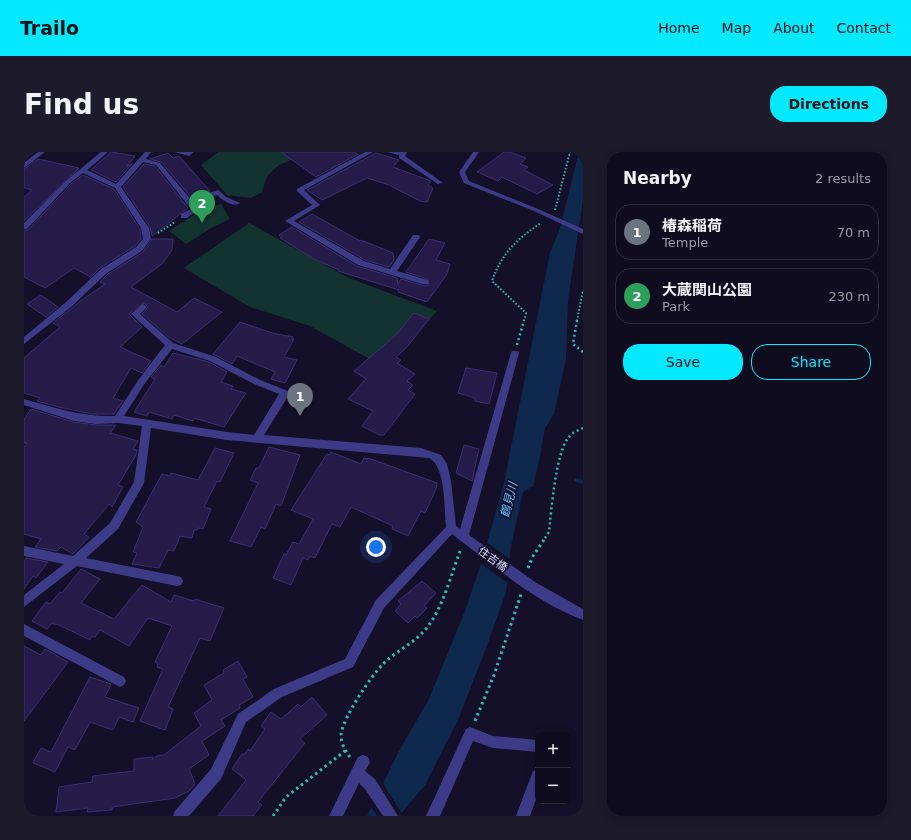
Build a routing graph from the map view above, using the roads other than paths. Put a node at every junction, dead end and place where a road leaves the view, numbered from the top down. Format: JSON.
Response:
{"nodes":[{"id":1,"x":42,"y":152,"type":"edge"},
{"id":2,"x":105,"y":152,"type":"edge"},
{"id":3,"x":148,"y":152,"type":"edge"},
{"id":4,"x":178,"y":152,"type":"edge"},
{"id":5,"x":191,"y":152,"type":"edge"},
{"id":6,"x":370,"y":152,"type":"edge"},
{"id":7,"x":390,"y":152,"type":"edge"},
{"id":8,"x":476,"y":152,"type":"edge"},
{"id":9,"x":403,"y":153,"type":"edge"},
{"id":10,"x":141,"y":160,"type":"junction"},
{"id":11,"x":24,"y":166,"type":"edge"},
{"id":12,"x":83,"y":170,"type":"junction"},
{"id":13,"x":440,"y":183,"type":"dead end"},
{"id":14,"x":117,"y":187,"type":"junction"},
{"id":15,"x":188,"y":201,"type":"junction"},
{"id":16,"x":237,"y":204,"type":"dead end"},
{"id":17,"x":184,"y":216,"type":"dead end"},
{"id":18,"x":24,"y":227,"type":"edge"},
{"id":19,"x":583,"y":232,"type":"edge"},
{"id":20,"x":416,"y":237,"type":"dead end"},
{"id":21,"x":392,"y":272,"type":"junction"},
{"id":22,"x":425,"y":282,"type":"dead end"},
{"id":23,"x":143,"y":307,"type":"dead end"},
{"id":24,"x":24,"y":342,"type":"edge"},
{"id":25,"x":170,"y":345,"type":"junction"},
{"id":26,"x":515,"y":353,"type":"road end"},
{"id":27,"x":24,"y":402,"type":"edge"},
{"id":28,"x":118,"y":419,"type":"junction"},
{"id":29,"x":147,"y":425,"type":"junction"},
{"id":30,"x":257,"y":438,"type":"junction"},
{"id":31,"x":451,"y":528,"type":"junction"},
{"id":32,"x":466,"y":539,"type":"junction"},
{"id":33,"x":24,"y":551,"type":"edge"},
{"id":34,"x":75,"y":561,"type":"junction"},
{"id":35,"x":177,"y":581,"type":"dead end"},
{"id":36,"x":24,"y":602,"type":"edge"},
{"id":37,"x":583,"y":615,"type":"edge"},
{"id":38,"x":24,"y":630,"type":"edge"},
{"id":39,"x":120,"y":681,"type":"dead end"},
{"id":40,"x":535,"y":746,"type":"edge"},
{"id":41,"x":535,"y":784,"type":"edge"},
{"id":42,"x":180,"y":816,"type":"edge"},
{"id":43,"x":336,"y":816,"type":"edge"},
{"id":44,"x":391,"y":816,"type":"edge"},
{"id":45,"x":433,"y":816,"type":"edge"},
{"id":46,"x":523,"y":816,"type":"edge"}],
"edges":[{"from":1,"to":11,"type":"street"},
{"from":2,"to":12,"type":"street"},
{"from":3,"to":10,"type":"street"},
{"from":4,"to":5,"type":"street"},
{"from":6,"to":21,"type":"street"},
{"from":7,"to":9,"type":"street"},
{"from":8,"to":19,"type":"street"},
{"from":9,"to":13,"type":"street"},
{"from":10,"to":14,"type":"street"},
{"from":10,"to":15,"type":"street"},
{"from":12,"to":14,"type":"street"},
{"from":12,"to":18,"type":"street"},
{"from":14,"to":24,"type":"street"},
{"from":15,"to":16,"type":"street"},
{"from":15,"to":17,"type":"street"},
{"from":20,"to":21,"type":"street"},
{"from":21,"to":22,"type":"street"},
{"from":23,"to":25,"type":"street"},
{"from":25,"to":28,"type":"street"},
{"from":25,"to":30,"type":"street"},
{"from":26,"to":32,"type":"street"},
{"from":27,"to":28,"type":"street"},
{"from":28,"to":29,"type":"street"},
{"from":29,"to":30,"type":"street"},
{"from":29,"to":34,"type":"street"},
{"from":30,"to":31,"type":"street"},
{"from":31,"to":32,"type":"street","name":"住吉橋"},
{"from":31,"to":42,"type":"street"},
{"from":32,"to":37,"type":"street","name":"住吉橋"},
{"from":33,"to":34,"type":"street"},
{"from":34,"to":35,"type":"street"},
{"from":34,"to":36,"type":"street"},
{"from":38,"to":39,"type":"street"},
{"from":40,"to":45,"type":"street"},
{"from":41,"to":46,"type":"street"},
{"from":43,"to":44,"type":"street"}]}
